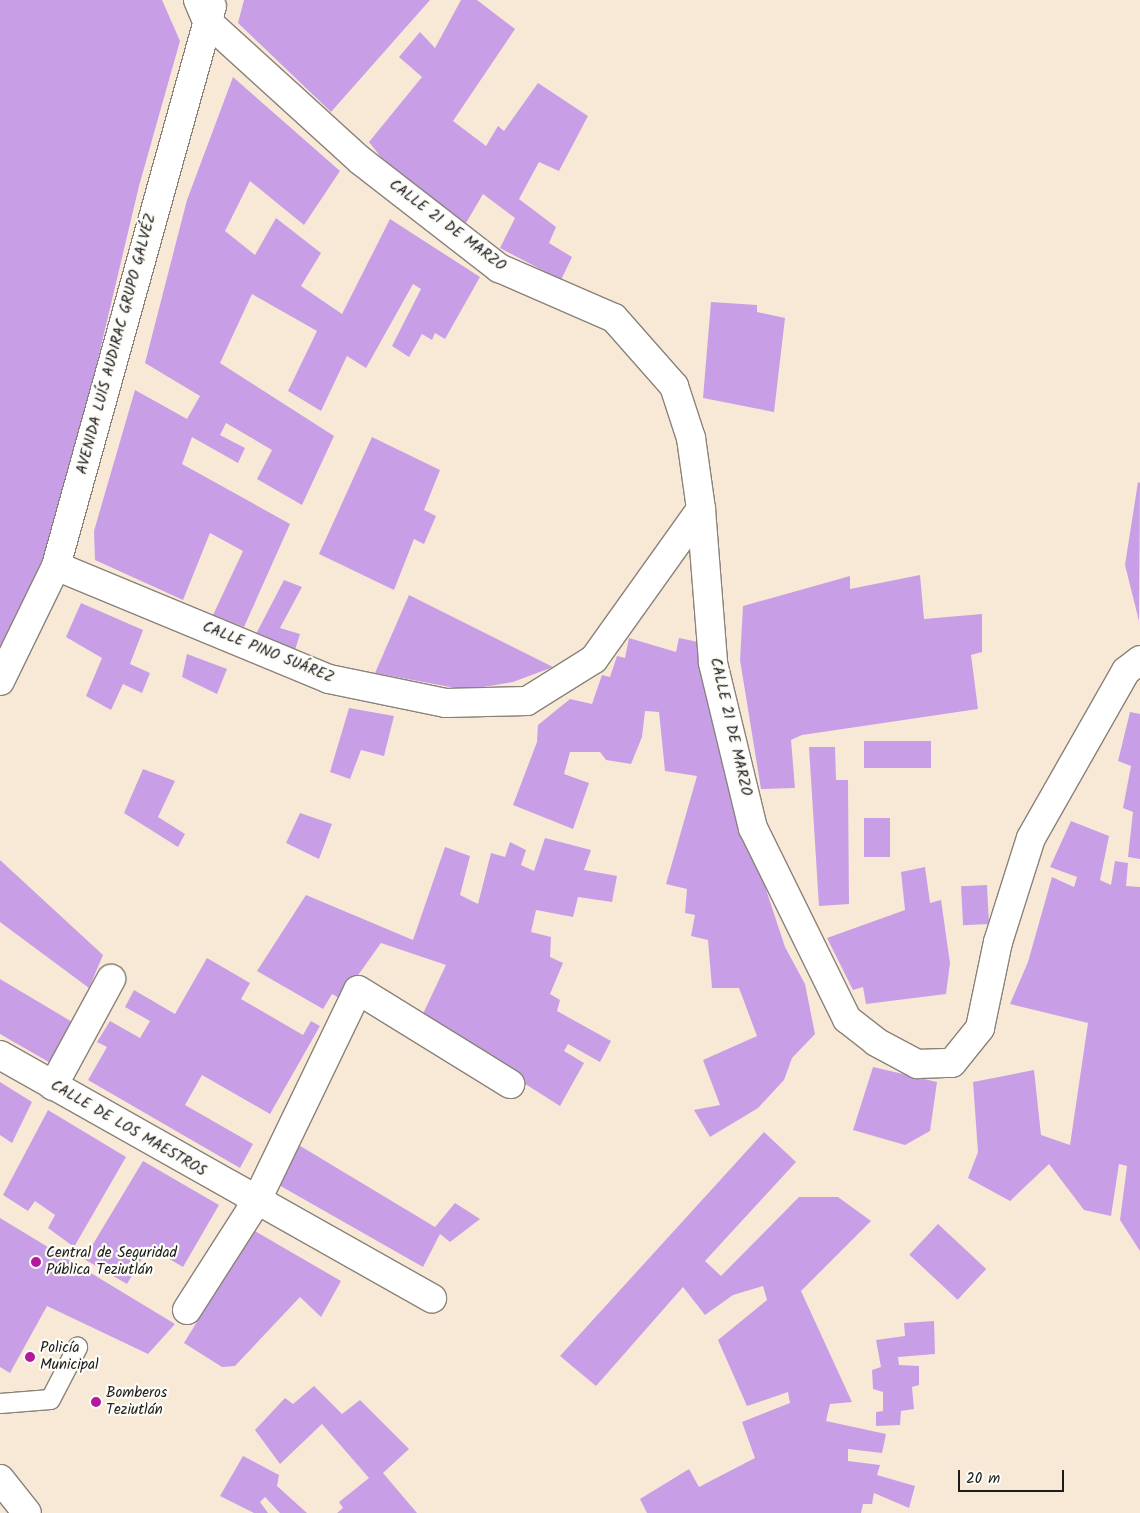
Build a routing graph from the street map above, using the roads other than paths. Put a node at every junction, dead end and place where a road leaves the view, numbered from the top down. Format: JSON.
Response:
{"nodes":[{"id":1,"x":206,"y":7,"type":"edge"},
{"id":2,"x":701,"y":509,"type":"junction"},
{"id":3,"x":56,"y":566,"type":"junction"},
{"id":4,"x":1140,"y":660,"type":"edge"},
{"id":5,"x":0,"y":680,"type":"edge"},
{"id":6,"x":111,"y":979,"type":"dead end"},
{"id":7,"x":0,"y":1056,"type":"edge"},
{"id":8,"x":510,"y":1084,"type":"dead end"},
{"id":9,"x":53,"y":1086,"type":"junction"},
{"id":10,"x":256,"y":1202,"type":"junction"},
{"id":11,"x":432,"y":1298,"type":"dead end"},
{"id":12,"x":187,"y":1310,"type":"dead end"},
{"id":13,"x":77,"y":1347,"type":"dead end"},
{"id":14,"x":0,"y":1403,"type":"edge"},
{"id":15,"x":0,"y":1479,"type":"edge"},
{"id":16,"x":27,"y":1513,"type":"edge"}],
"edges":[{"from":1,"to":2,"type":"street","name":"CALLE 21 DE MARZO"},
{"from":1,"to":3,"type":"street","name":"AVENIDA LUÍS AUDIRAC GRUPO GALVÉZ"},
{"from":2,"to":3,"type":"street","name":"CALLE PINO SUÁREZ"},
{"from":2,"to":4,"type":"street","name":"CALLE 21 DE MARZO"},
{"from":3,"to":5,"type":"street","name":"AVENIDA LUÍS AUDIRAC GRUPO GALVÉZ"},
{"from":6,"to":9,"type":"street"},
{"from":7,"to":9,"type":"street","name":"CALLE DE LOS MAESTROS"},
{"from":8,"to":10,"type":"street"},
{"from":9,"to":10,"type":"street","name":"CALLE DE LOS MAESTROS"},
{"from":10,"to":11,"type":"street","name":"CALLE DE LOS MAESTROS"},
{"from":10,"to":12,"type":"street"},
{"from":13,"to":14,"type":"lane"},
{"from":15,"to":16,"type":"street"}]}
